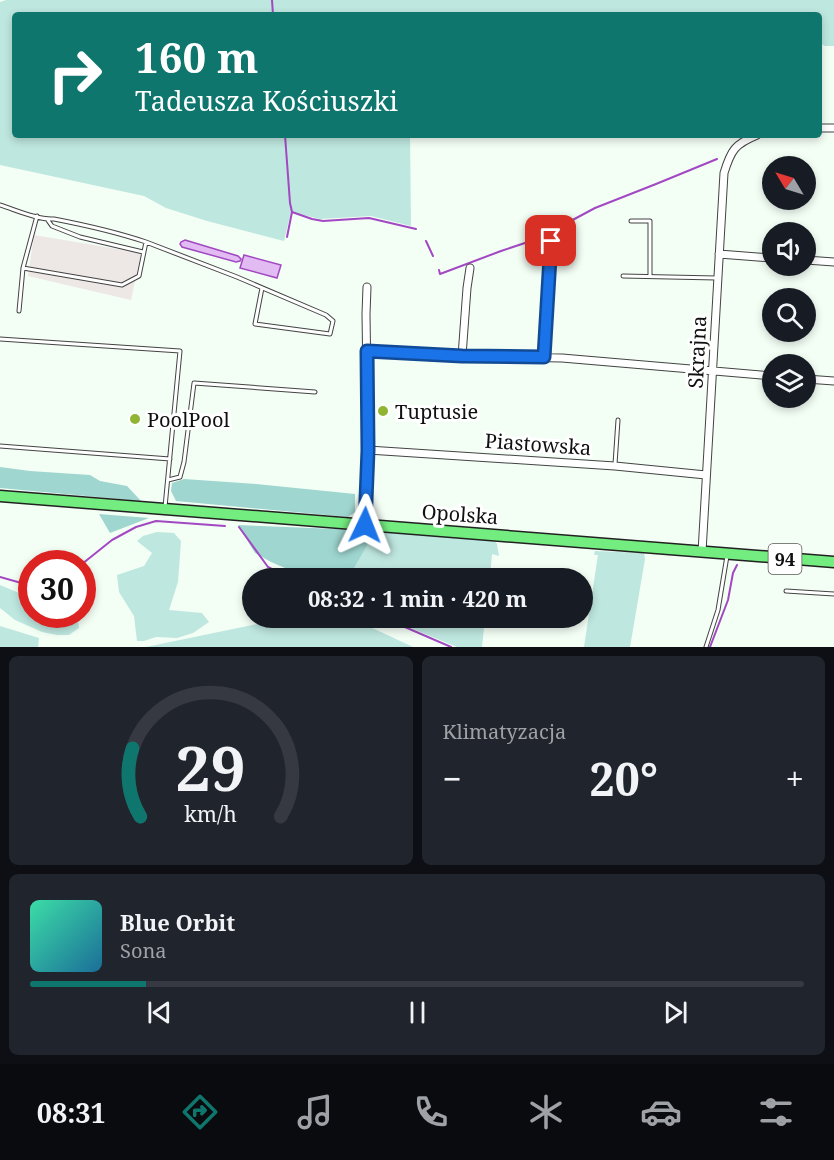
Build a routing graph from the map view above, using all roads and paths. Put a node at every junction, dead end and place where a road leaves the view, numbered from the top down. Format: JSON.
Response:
{"nodes":[{"id":1,"x":752,"y":138,"type":"edge"},
{"id":2,"x":0,"y":205,"type":"edge"},
{"id":3,"x":37,"y":216,"type":"junction"},
{"id":4,"x":47,"y":219,"type":"junction"},
{"id":5,"x":631,"y":220,"type":"dead end"},
{"id":6,"x":551,"y":241,"type":"dead end"},
{"id":7,"x":146,"y":242,"type":"junction"},
{"id":8,"x":143,"y":252,"type":"junction"},
{"id":9,"x":719,"y":254,"type":"junction"},
{"id":10,"x":762,"y":257,"type":"edge"},
{"id":11,"x":816,"y":261,"type":"edge"},
{"id":12,"x":834,"y":262,"type":"edge"},
{"id":13,"x":23,"y":268,"type":"junction"},
{"id":14,"x":470,"y":268,"type":"dead end"},
{"id":15,"x":623,"y":276,"type":"dead end"},
{"id":16,"x":650,"y":276,"type":"junction"},
{"id":17,"x":718,"y":278,"type":"junction"},
{"id":18,"x":367,"y":287,"type":"dead end"},
{"id":19,"x":262,"y":288,"type":"junction"},
{"id":20,"x":19,"y":311,"type":"dead end"},
{"id":21,"x":0,"y":339,"type":"edge"},
{"id":22,"x":367,"y":351,"type":"junction"},
{"id":23,"x":462,"y":356,"type":"junction"},
{"id":24,"x":544,"y":357,"type":"junction"},
{"id":25,"x":712,"y":372,"type":"junction"},
{"id":26,"x":762,"y":375,"type":"edge"},
{"id":27,"x":816,"y":380,"type":"edge"},
{"id":28,"x":834,"y":381,"type":"edge"},
{"id":29,"x":315,"y":392,"type":"dead end"},
{"id":30,"x":618,"y":420,"type":"dead end"},
{"id":31,"x":0,"y":447,"type":"edge"},
{"id":32,"x":368,"y":450,"type":"junction"},
{"id":33,"x":170,"y":459,"type":"junction"},
{"id":34,"x":615,"y":466,"type":"junction"},
{"id":35,"x":706,"y":475,"type":"junction"},
{"id":36,"x":168,"y":480,"type":"junction"},
{"id":37,"x":0,"y":496,"type":"edge"},
{"id":38,"x":165,"y":509,"type":"junction"},
{"id":39,"x":365,"y":525,"type":"junction"},
{"id":40,"x":702,"y":552,"type":"junction"},
{"id":41,"x":732,"y":554,"type":"junction"},
{"id":42,"x":834,"y":563,"type":"edge"},
{"id":43,"x":786,"y":591,"type":"dead end"},
{"id":44,"x":834,"y":594,"type":"edge"},
{"id":45,"x":706,"y":647,"type":"edge"}],
"edges":[{"from":1,"to":9,"type":"street","name":"Skrajna"},
{"from":2,"to":3,"type":"lane"},
{"from":3,"to":4,"type":"lane"},
{"from":3,"to":13,"type":"lane"},
{"from":4,"to":7,"type":"lane"},
{"from":4,"to":8,"type":"lane"},
{"from":5,"to":16,"type":"lane"},
{"from":6,"to":24,"type":"street"},
{"from":7,"to":8,"type":"lane"},
{"from":7,"to":19,"type":"lane"},
{"from":8,"to":13,"type":"lane"},
{"from":9,"to":10,"type":"street"},
{"from":9,"to":17,"type":"street","name":"Skrajna"},
{"from":11,"to":12,"type":"street"},
{"from":13,"to":20,"type":"lane"},
{"from":14,"to":23,"type":"street"},
{"from":15,"to":16,"type":"lane"},
{"from":16,"to":17,"type":"lane"},
{"from":17,"to":25,"type":"street","name":"Skrajna"},
{"from":18,"to":22,"type":"street"},
{"from":19,"to":19,"type":"lane"},
{"from":21,"to":33,"type":"lane"},
{"from":22,"to":23,"type":"street"},
{"from":22,"to":32,"type":"street"},
{"from":23,"to":24,"type":"street"},
{"from":24,"to":25,"type":"street"},
{"from":25,"to":26,"type":"street"},
{"from":25,"to":35,"type":"street","name":"Skrajna"},
{"from":27,"to":28,"type":"street"},
{"from":29,"to":36,"type":"lane"},
{"from":30,"to":34,"type":"lane"},
{"from":31,"to":33,"type":"lane"},
{"from":32,"to":34,"type":"street","name":"Piastowska"},
{"from":32,"to":39,"type":"street"},
{"from":33,"to":36,"type":"lane"},
{"from":34,"to":35,"type":"street","name":"Piastowska"},
{"from":35,"to":40,"type":"street","name":"Skrajna"},
{"from":36,"to":38,"type":"lane"},
{"from":37,"to":38,"type":"main road","name":"Opolska","number":"94"},
{"from":38,"to":39,"type":"main road","name":"Opolska","number":"94"},
{"from":39,"to":40,"type":"main road","name":"Opolska","number":"94"},
{"from":40,"to":41,"type":"main road","name":"Opolska","number":"94"},
{"from":41,"to":42,"type":"main road","number":"94"},
{"from":41,"to":45,"type":"lane"},
{"from":43,"to":44,"type":"lane"}]}
